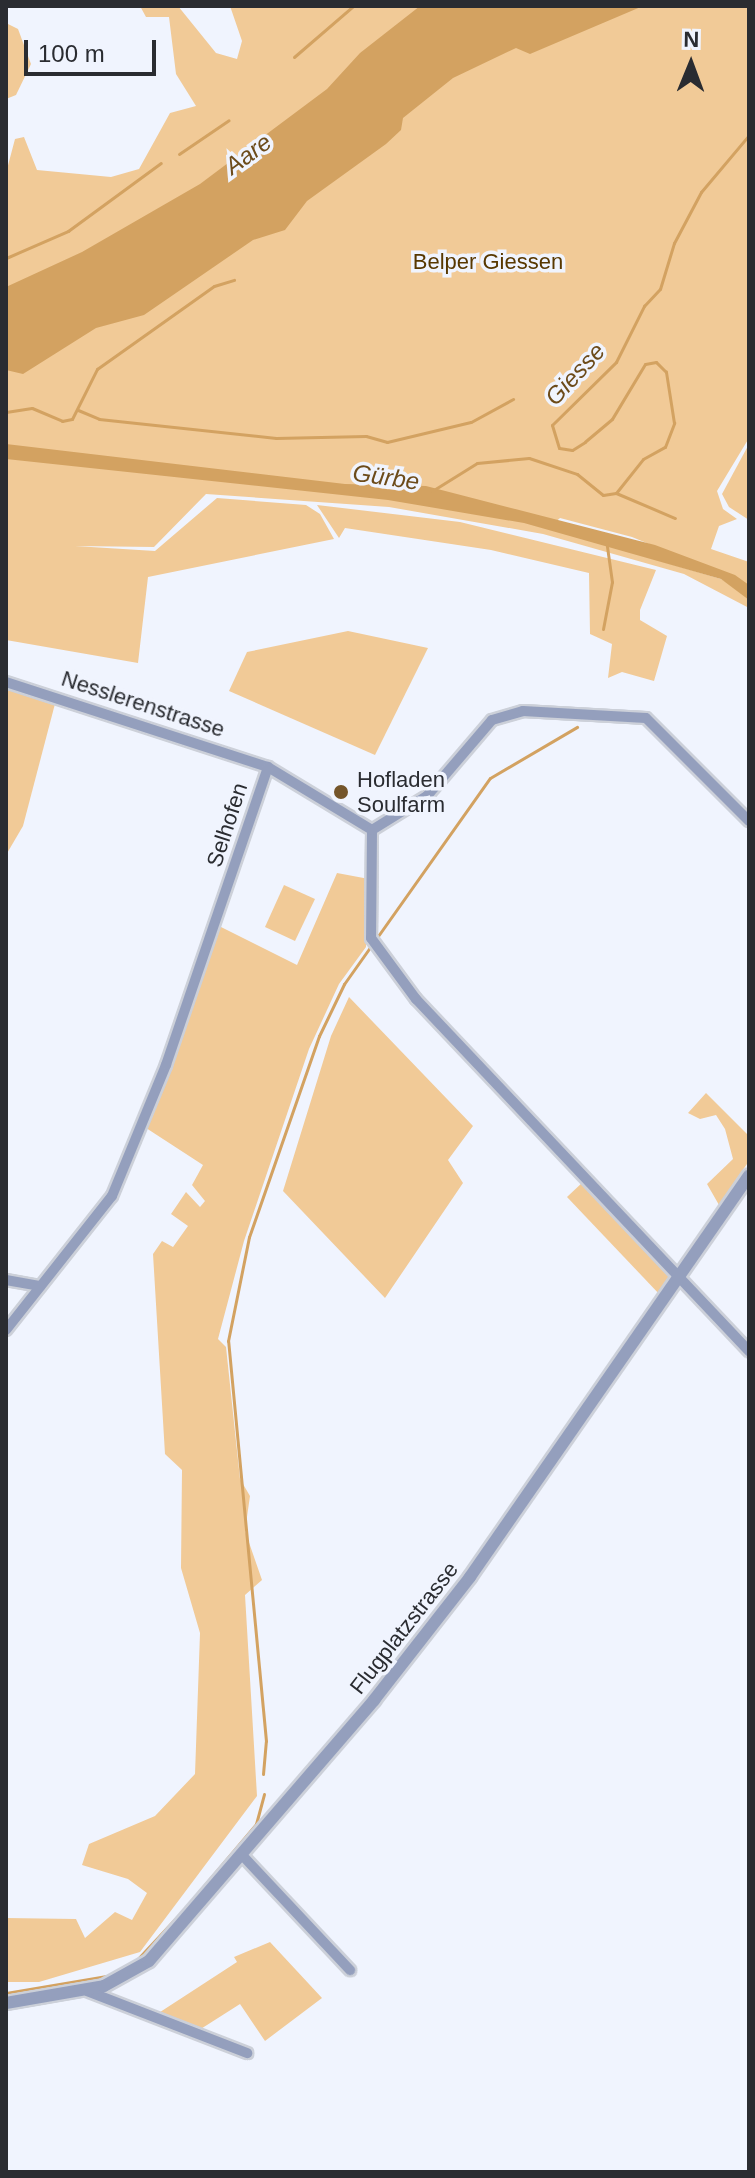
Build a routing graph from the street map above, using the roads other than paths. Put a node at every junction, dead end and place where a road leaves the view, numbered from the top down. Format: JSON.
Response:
{"nodes":[{"id":1,"x":6,"y":682,"type":"edge"},
{"id":2,"x":268,"y":767,"type":"junction"},
{"id":3,"x":749,"y":821,"type":"edge"},
{"id":4,"x":372,"y":830,"type":"junction"},
{"id":5,"x":749,"y":1175,"type":"edge"},
{"id":6,"x":679,"y":1277,"type":"junction"},
{"id":7,"x":6,"y":1280,"type":"edge"},
{"id":8,"x":40,"y":1286,"type":"junction"},
{"id":9,"x":6,"y":1330,"type":"edge"},
{"id":10,"x":749,"y":1351,"type":"edge"},
{"id":11,"x":242,"y":1855,"type":"junction"},
{"id":12,"x":350,"y":1970,"type":"dead end"},
{"id":13,"x":87,"y":1991,"type":"junction"},
{"id":14,"x":6,"y":2003,"type":"edge"},
{"id":15,"x":247,"y":2053,"type":"dead end"}],
"edges":[{"from":1,"to":2,"type":"street","name":"Nesslerenstrasse"},
{"from":2,"to":4,"type":"street","name":"Selhofen"},
{"from":2,"to":8,"type":"street","name":"Selhofen"},
{"from":3,"to":4,"type":"street"},
{"from":4,"to":6,"type":"street"},
{"from":5,"to":6,"type":"street","name":"Flugplatzstrasse"},
{"from":6,"to":10,"type":"street"},
{"from":6,"to":11,"type":"street","name":"Flugplatzstrasse"},
{"from":7,"to":8,"type":"street"},
{"from":8,"to":9,"type":"street","name":"Selhofen"},
{"from":11,"to":12,"type":"street"},
{"from":11,"to":13,"type":"street","name":"Flugplatzstrasse"},
{"from":13,"to":14,"type":"street","name":"Flugplatzstrasse"},
{"from":13,"to":15,"type":"street"}]}
